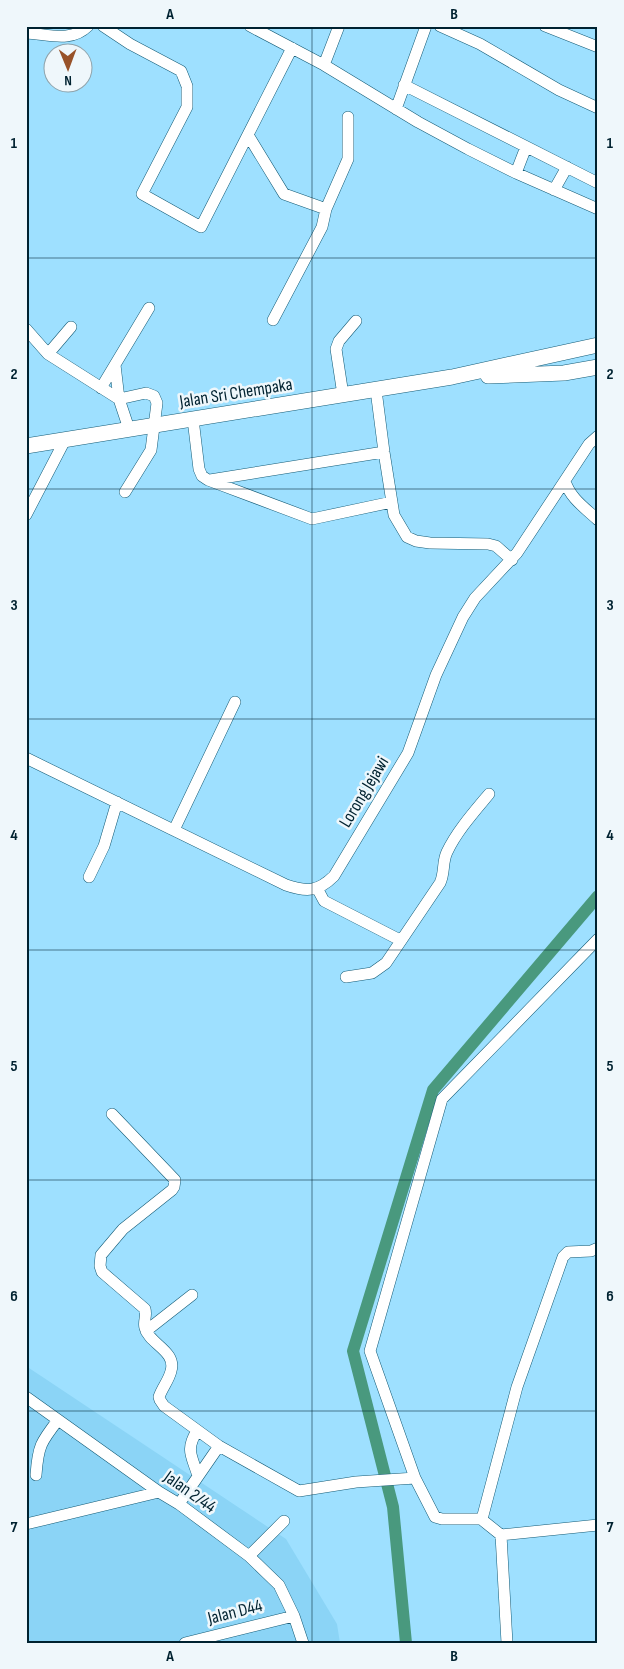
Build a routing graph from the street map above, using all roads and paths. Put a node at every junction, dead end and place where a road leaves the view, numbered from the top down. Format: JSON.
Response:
{"nodes":[{"id":1,"x":88,"y":26,"type":"edge"},
{"id":2,"x":103,"y":26,"type":"edge"},
{"id":3,"x":250,"y":26,"type":"edge"},
{"id":4,"x":339,"y":26,"type":"edge"},
{"id":5,"x":426,"y":26,"type":"edge"},
{"id":6,"x":440,"y":26,"type":"edge"},
{"id":7,"x":550,"y":27,"type":"edge"},
{"id":8,"x":26,"y":33,"type":"edge"},
{"id":9,"x":598,"y":47,"type":"edge"},
{"id":10,"x":292,"y":48,"type":"junction"},
{"id":11,"x":324,"y":65,"type":"junction"},
{"id":12,"x":404,"y":85,"type":"junction"},
{"id":13,"x":598,"y":108,"type":"edge"},
{"id":14,"x":396,"y":109,"type":"junction"},
{"id":15,"x":348,"y":117,"type":"dead end"},
{"id":16,"x":248,"y":135,"type":"junction"},
{"id":17,"x":526,"y":147,"type":"junction"},
{"id":18,"x":567,"y":167,"type":"junction"},
{"id":19,"x":516,"y":173,"type":"junction"},
{"id":20,"x":598,"y":183,"type":"edge"},
{"id":21,"x":554,"y":190,"type":"junction"},
{"id":22,"x":596,"y":209,"type":"edge"},
{"id":23,"x":326,"y":210,"type":"junction"},
{"id":24,"x":149,"y":308,"type":"dead end"},
{"id":25,"x":273,"y":320,"type":"dead end"},
{"id":26,"x":356,"y":321,"type":"dead end"},
{"id":27,"x":71,"y":327,"type":"dead end"},
{"id":28,"x":26,"y":329,"type":"edge"},
{"id":29,"x":598,"y":345,"type":"edge"},
{"id":30,"x":48,"y":354,"type":"junction"},
{"id":31,"x":115,"y":365,"type":"junction"},
{"id":32,"x":598,"y":367,"type":"edge"},
{"id":33,"x":452,"y":377,"type":"junction"},
{"id":34,"x":101,"y":388,"type":"junction"},
{"id":35,"x":376,"y":390,"type":"junction"},
{"id":36,"x":343,"y":395,"type":"junction"},
{"id":37,"x":119,"y":399,"type":"junction"},
{"id":38,"x":194,"y":419,"type":"junction"},
{"id":39,"x":154,"y":425,"type":"junction"},
{"id":40,"x":129,"y":429,"type":"junction"},
{"id":41,"x":598,"y":436,"type":"edge"},
{"id":42,"x":65,"y":440,"type":"junction"},
{"id":43,"x":26,"y":446,"type":"edge"},
{"id":44,"x":384,"y":452,"type":"junction"},
{"id":45,"x":208,"y":480,"type":"junction"},
{"id":46,"x":565,"y":481,"type":"junction"},
{"id":47,"x":126,"y":492,"type":"dead end"},
{"id":48,"x":392,"y":502,"type":"junction"},
{"id":49,"x":26,"y":515,"type":"edge"},
{"id":50,"x":598,"y":520,"type":"edge"},
{"id":51,"x":512,"y":560,"type":"junction"},
{"id":52,"x":235,"y":702,"type":"dead end"},
{"id":53,"x":26,"y":758,"type":"edge"},
{"id":54,"x":489,"y":794,"type":"dead end"},
{"id":55,"x":117,"y":802,"type":"junction"},
{"id":56,"x":174,"y":830,"type":"junction"},
{"id":57,"x":88,"y":878,"type":"dead end"},
{"id":58,"x":317,"y":888,"type":"junction"},
{"id":59,"x":598,"y":939,"type":"edge"},
{"id":60,"x":400,"y":940,"type":"junction"},
{"id":61,"x":346,"y":976,"type":"dead end"},
{"id":62,"x":112,"y":1114,"type":"dead end"},
{"id":63,"x":598,"y":1248,"type":"edge"},
{"id":64,"x":192,"y":1294,"type":"dead end"},
{"id":65,"x":146,"y":1331,"type":"junction"},
{"id":66,"x":26,"y":1397,"type":"edge"},
{"id":67,"x":58,"y":1420,"type":"junction"},
{"id":68,"x":197,"y":1431,"type":"junction"},
{"id":69,"x":219,"y":1446,"type":"junction"},
{"id":70,"x":36,"y":1475,"type":"dead end"},
{"id":71,"x":198,"y":1476,"type":"junction"},
{"id":72,"x":415,"y":1478,"type":"junction"},
{"id":73,"x":159,"y":1492,"type":"junction"},
{"id":74,"x":179,"y":1504,"type":"junction"},
{"id":75,"x":482,"y":1519,"type":"junction"},
{"id":76,"x":284,"y":1521,"type":"dead end"},
{"id":77,"x":26,"y":1524,"type":"edge"},
{"id":78,"x":598,"y":1526,"type":"edge"},
{"id":79,"x":501,"y":1535,"type":"junction"},
{"id":80,"x":249,"y":1556,"type":"junction"},
{"id":81,"x":294,"y":1616,"type":"junction"},
{"id":82,"x":185,"y":1643,"type":"edge"},
{"id":83,"x":304,"y":1643,"type":"edge"},
{"id":84,"x":507,"y":1643,"type":"edge"}],
"edges":[{"from":1,"to":8,"type":"street"},
{"from":2,"to":16,"type":"street"},
{"from":3,"to":10,"type":"street"},
{"from":4,"to":11,"type":"street"},
{"from":5,"to":12,"type":"street"},
{"from":6,"to":13,"type":"street"},
{"from":7,"to":9,"type":"street"},
{"from":10,"to":11,"type":"street"},
{"from":10,"to":16,"type":"street"},
{"from":11,"to":14,"type":"street"},
{"from":12,"to":14,"type":"street"},
{"from":12,"to":17,"type":"street"},
{"from":14,"to":19,"type":"street"},
{"from":15,"to":23,"type":"street"},
{"from":16,"to":23,"type":"street"},
{"from":17,"to":18,"type":"street"},
{"from":17,"to":19,"type":"street"},
{"from":18,"to":20,"type":"street"},
{"from":18,"to":21,"type":"street"},
{"from":19,"to":21,"type":"street"},
{"from":21,"to":22,"type":"street"},
{"from":23,"to":25,"type":"street"},
{"from":24,"to":31,"type":"street"},
{"from":26,"to":36,"type":"street"},
{"from":27,"to":30,"type":"street"},
{"from":28,"to":30,"type":"street"},
{"from":29,"to":33,"type":"main road"},
{"from":30,"to":34,"type":"street"},
{"from":31,"to":34,"type":"street"},
{"from":31,"to":37,"type":"street"},
{"from":32,"to":33,"type":"main road"},
{"from":33,"to":35,"type":"main road","name":"Jalan Sri Chempaka"},
{"from":34,"to":37,"type":"street"},
{"from":35,"to":36,"type":"main road","name":"Jalan Sri Chempaka"},
{"from":35,"to":44,"type":"street"},
{"from":36,"to":38,"type":"main road","name":"Jalan Sri Chempaka"},
{"from":37,"to":39,"type":"street"},
{"from":37,"to":40,"type":"street"},
{"from":38,"to":39,"type":"main road","name":"Jalan Sri Chempaka"},
{"from":38,"to":45,"type":"street"},
{"from":39,"to":40,"type":"main road","name":"Jalan Sri Chempaka"},
{"from":39,"to":47,"type":"street"},
{"from":40,"to":42,"type":"main road","name":"Jalan Sri Chempaka"},
{"from":41,"to":46,"type":"street","name":"Lorong Jejawi"},
{"from":42,"to":43,"type":"main road","name":"Jalan Sri Chempaka"},
{"from":42,"to":49,"type":"street"},
{"from":44,"to":45,"type":"street"},
{"from":44,"to":48,"type":"street"},
{"from":45,"to":48,"type":"street"},
{"from":46,"to":50,"type":"street"},
{"from":46,"to":51,"type":"street","name":"Lorong Jejawi"},
{"from":48,"to":51,"type":"street"},
{"from":51,"to":58,"type":"street","name":"Lorong Jejawi"},
{"from":52,"to":56,"type":"street"},
{"from":53,"to":55,"type":"street"},
{"from":54,"to":60,"type":"street"},
{"from":55,"to":56,"type":"street"},
{"from":55,"to":57,"type":"street"},
{"from":56,"to":58,"type":"street"},
{"from":58,"to":60,"type":"street"},
{"from":59,"to":72,"type":"street"},
{"from":60,"to":61,"type":"street"},
{"from":62,"to":65,"type":"street"},
{"from":63,"to":75,"type":"street"},
{"from":64,"to":65,"type":"street"},
{"from":65,"to":68,"type":"street"},
{"from":66,"to":67,"type":"street","name":"Jalan 2/44"},
{"from":67,"to":70,"type":"street"},
{"from":67,"to":73,"type":"street","name":"Jalan 2/44"},
{"from":68,"to":69,"type":"street"},
{"from":68,"to":71,"type":"street"},
{"from":69,"to":71,"type":"street"},
{"from":69,"to":72,"type":"street"},
{"from":71,"to":74,"type":"street"},
{"from":72,"to":75,"type":"street"},
{"from":73,"to":74,"type":"street","name":"Jalan 2/44"},
{"from":73,"to":77,"type":"street"},
{"from":74,"to":80,"type":"street","name":"Jalan 2/44"},
{"from":75,"to":79,"type":"street"},
{"from":76,"to":80,"type":"street"},
{"from":78,"to":79,"type":"street"},
{"from":79,"to":84,"type":"street"},
{"from":80,"to":81,"type":"street","name":"Jalan 2/44"},
{"from":81,"to":82,"type":"street","name":"Jalan D44"},
{"from":81,"to":83,"type":"street","name":"Jalan 2/44"}]}
